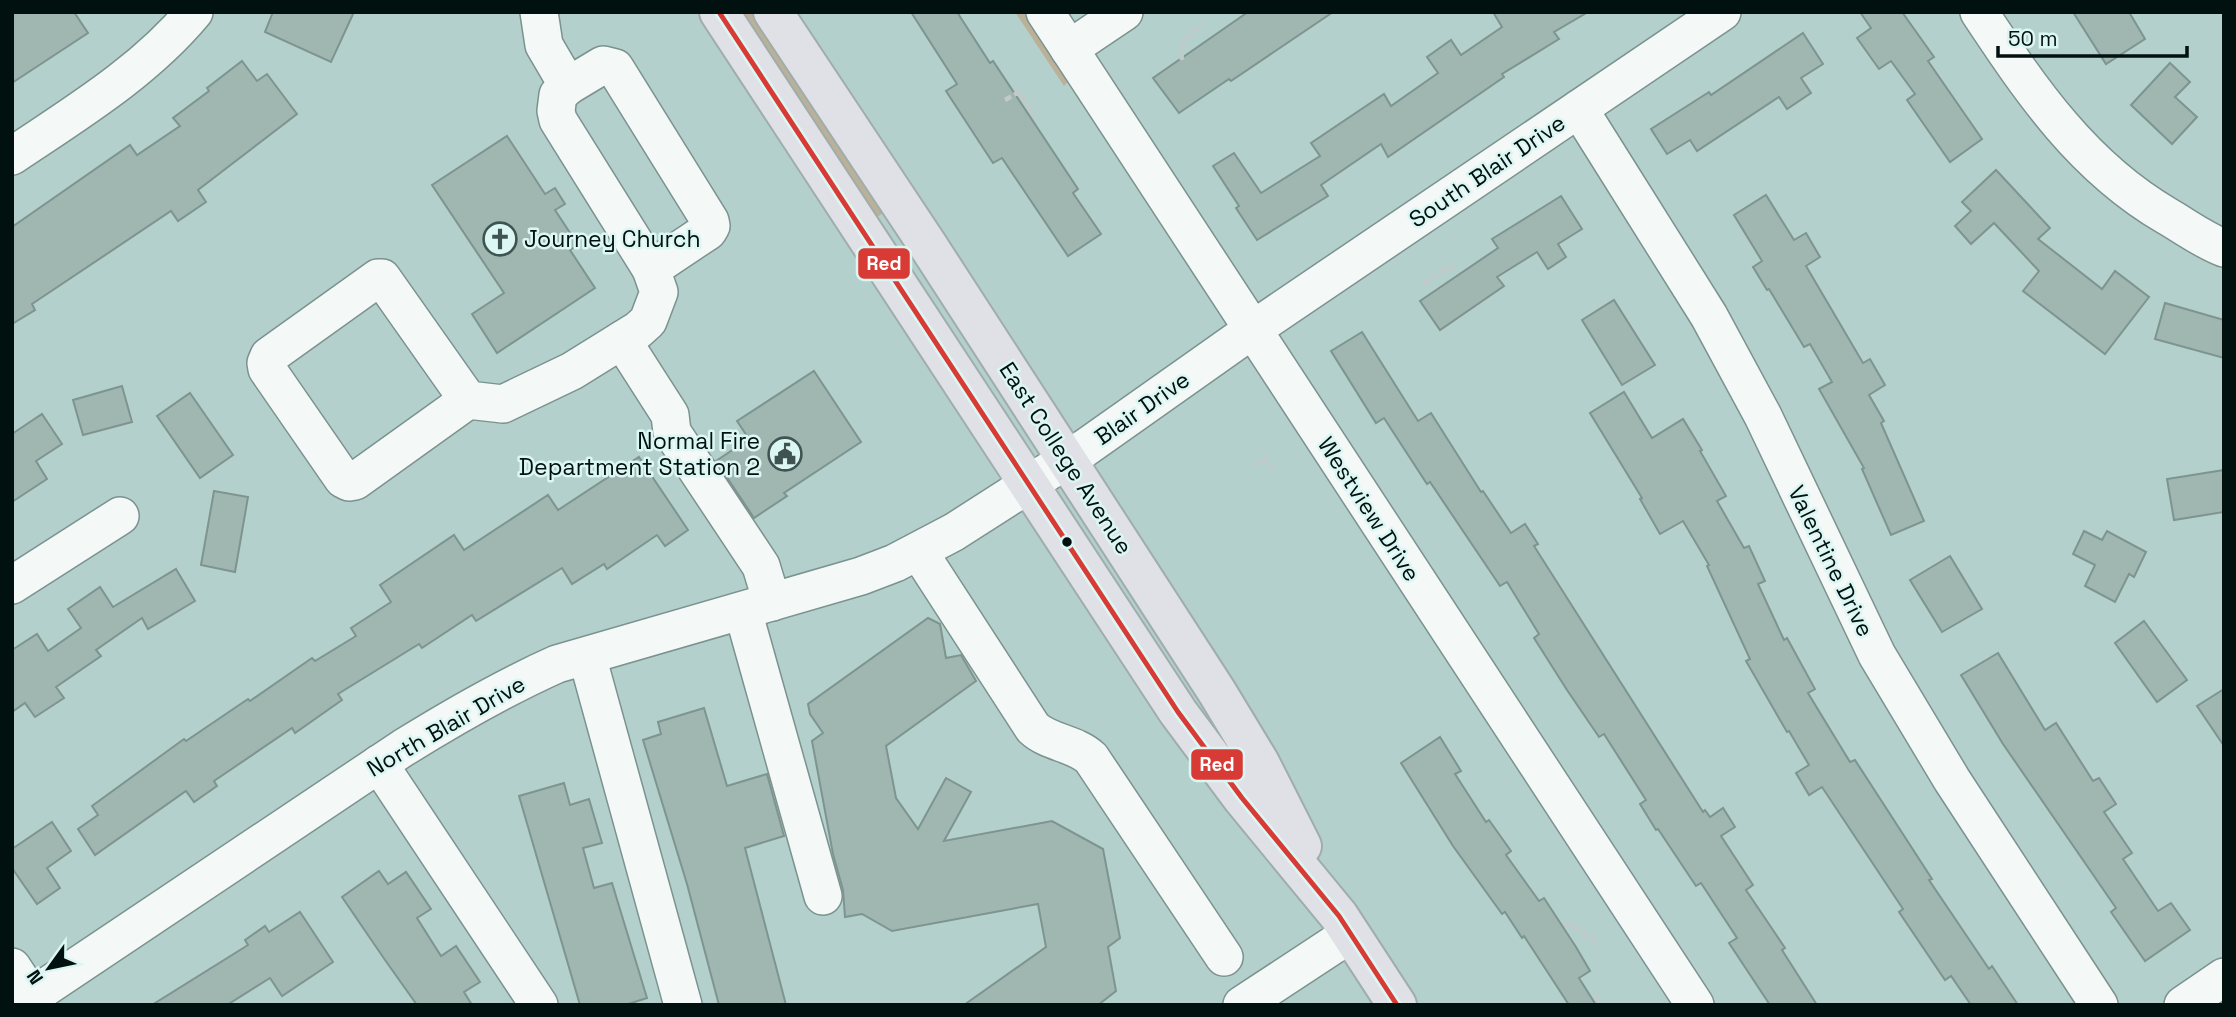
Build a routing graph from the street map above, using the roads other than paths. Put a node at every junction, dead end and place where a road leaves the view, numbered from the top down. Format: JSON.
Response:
{"nodes":[{"id":1,"x":194,"y":12,"type":"edge"},
{"id":2,"x":539,"y":12,"type":"edge"},
{"id":3,"x":719,"y":12,"type":"edge"},
{"id":4,"x":773,"y":12,"type":"edge"},
{"id":5,"x":1045,"y":12,"type":"edge"},
{"id":6,"x":1124,"y":12,"type":"edge"},
{"id":7,"x":1723,"y":12,"type":"edge"},
{"id":8,"x":1979,"y":12,"type":"edge"},
{"id":9,"x":1069,"y":49,"type":"junction"},
{"id":10,"x":568,"y":86,"type":"junction"},
{"id":11,"x":1579,"y":109,"type":"junction"},
{"id":12,"x":12,"y":156,"type":"edge"},
{"id":13,"x":2224,"y":248,"type":"edge"},
{"id":14,"x":651,"y":269,"type":"junction"},
{"id":15,"x":1252,"y":330,"type":"junction"},
{"id":16,"x":622,"y":340,"type":"junction"},
{"id":17,"x":468,"y":400,"type":"junction"},
{"id":18,"x":1067,"y":460,"type":"junction"},
{"id":19,"x":1029,"y":484,"type":"junction"},
{"id":20,"x":120,"y":516,"type":"dead end"},
{"id":21,"x":919,"y":551,"type":"junction"},
{"id":22,"x":12,"y":585,"type":"edge"},
{"id":23,"x":758,"y":607,"type":"junction"},
{"id":24,"x":587,"y":656,"type":"junction"},
{"id":25,"x":379,"y":764,"type":"junction"},
{"id":26,"x":823,"y":896,"type":"dead end"},
{"id":27,"x":1344,"y":925,"type":"junction"},
{"id":28,"x":1224,"y":957,"type":"dead end"},
{"id":29,"x":2224,"y":977,"type":"edge"},
{"id":30,"x":25,"y":993,"type":"edge"},
{"id":31,"x":539,"y":1005,"type":"edge"},
{"id":32,"x":683,"y":1005,"type":"edge"},
{"id":33,"x":1242,"y":1005,"type":"edge"},
{"id":34,"x":1397,"y":1005,"type":"edge"},
{"id":35,"x":1695,"y":1005,"type":"edge"},
{"id":36,"x":2099,"y":1005,"type":"edge"},
{"id":37,"x":2183,"y":1005,"type":"edge"}],
"edges":[{"from":1,"to":12,"type":"street"},
{"from":2,"to":10,"type":"street"},
{"from":3,"to":19,"type":"main road","name":"East College Avenue"},
{"from":4,"to":18,"type":"main road","name":"East College Avenue"},
{"from":5,"to":9,"type":"street","name":"Westview Drive"},
{"from":6,"to":9,"type":"street"},
{"from":7,"to":11,"type":"street","name":"South Blair Drive"},
{"from":8,"to":13,"type":"street"},
{"from":9,"to":15,"type":"street","name":"Westview Drive"},
{"from":10,"to":14,"type":"street"},
{"from":10,"to":14,"type":"street"},
{"from":11,"to":15,"type":"street","name":"South Blair Drive"},
{"from":11,"to":36,"type":"street","name":"Valentine Drive"},
{"from":14,"to":16,"type":"street"},
{"from":15,"to":18,"type":"street","name":"Blair Drive"},
{"from":15,"to":35,"type":"street","name":"Westview Drive"},
{"from":16,"to":17,"type":"street"},
{"from":16,"to":23,"type":"street"},
{"from":17,"to":17,"type":"street"},
{"from":18,"to":19,"type":"street","name":"Blair Drive"},
{"from":18,"to":27,"type":"main road","name":"East College Avenue"},
{"from":19,"to":21,"type":"street","name":"North Blair Drive"},
{"from":19,"to":27,"type":"main road","name":"East College Avenue"},
{"from":20,"to":22,"type":"street"},
{"from":21,"to":23,"type":"street","name":"North Blair Drive"},
{"from":21,"to":28,"type":"street"},
{"from":23,"to":24,"type":"street","name":"North Blair Drive"},
{"from":23,"to":26,"type":"street"},
{"from":24,"to":25,"type":"street","name":"North Blair Drive"},
{"from":24,"to":32,"type":"street"},
{"from":25,"to":30,"type":"street","name":"North Blair Drive"},
{"from":25,"to":31,"type":"street"},
{"from":27,"to":33,"type":"street"},
{"from":27,"to":34,"type":"main road","name":"East College Avenue"},
{"from":29,"to":37,"type":"street"}]}
